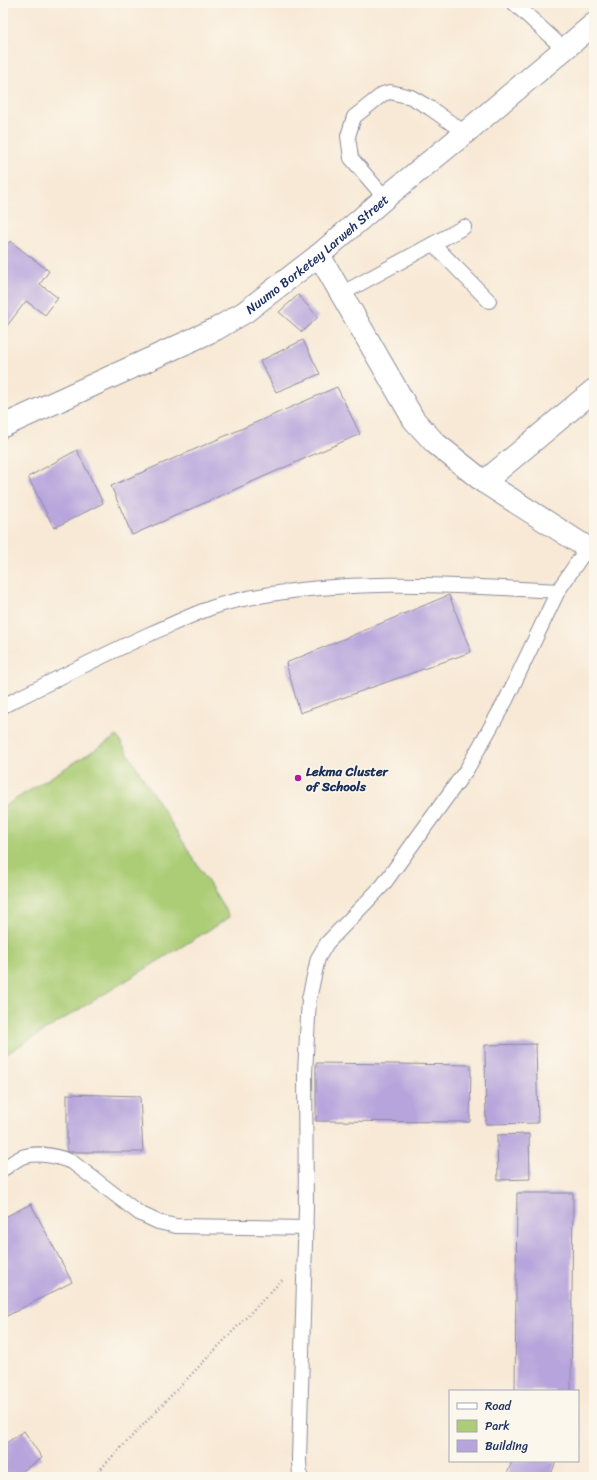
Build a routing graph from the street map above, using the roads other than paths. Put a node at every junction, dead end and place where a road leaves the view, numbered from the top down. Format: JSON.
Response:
{"nodes":[{"id":1,"x":514,"y":3,"type":"edge"},
{"id":2,"x":594,"y":24,"type":"edge"},
{"id":3,"x":564,"y":49,"type":"junction"},
{"id":4,"x":466,"y":133,"type":"junction"},
{"id":5,"x":385,"y":198,"type":"junction"},
{"id":6,"x":464,"y":227,"type":"dead end"},
{"id":7,"x":433,"y":244,"type":"junction"},
{"id":8,"x":319,"y":255,"type":"junction"},
{"id":9,"x":342,"y":294,"type":"junction"},
{"id":10,"x":489,"y":301,"type":"dead end"},
{"id":11,"x":594,"y":390,"type":"edge"},
{"id":12,"x":3,"y":426,"type":"edge"},
{"id":13,"x":484,"y":482,"type":"junction"},
{"id":14,"x":591,"y":550,"type":"edge"},
{"id":15,"x":558,"y":591,"type":"junction"},
{"id":16,"x":3,"y":706,"type":"edge"},
{"id":17,"x":3,"y":1169,"type":"edge"},
{"id":18,"x":306,"y":1228,"type":"junction"},
{"id":19,"x":300,"y":1477,"type":"edge"}],
"edges":[{"from":1,"to":3,"type":"lane"},
{"from":2,"to":3,"type":"street","name":"Nuumo Borketey Larweh Street"},
{"from":3,"to":4,"type":"street","name":"Nuumo Borketey Larweh Street"},
{"from":4,"to":5,"type":"street","name":"Nuumo Borketey Larweh Street"},
{"from":4,"to":5,"type":"lane"},
{"from":5,"to":8,"type":"street","name":"Nuumo Borketey Larweh Street"},
{"from":6,"to":7,"type":"lane"},
{"from":7,"to":9,"type":"lane"},
{"from":7,"to":10,"type":"lane"},
{"from":8,"to":9,"type":"street"},
{"from":8,"to":12,"type":"street","name":"Nuumo Borketey Larweh Street"},
{"from":9,"to":13,"type":"street"},
{"from":11,"to":13,"type":"street"},
{"from":13,"to":14,"type":"street"},
{"from":14,"to":15,"type":"lane"},
{"from":15,"to":16,"type":"lane"},
{"from":15,"to":18,"type":"lane"},
{"from":17,"to":18,"type":"lane"},
{"from":18,"to":19,"type":"lane"}]}
